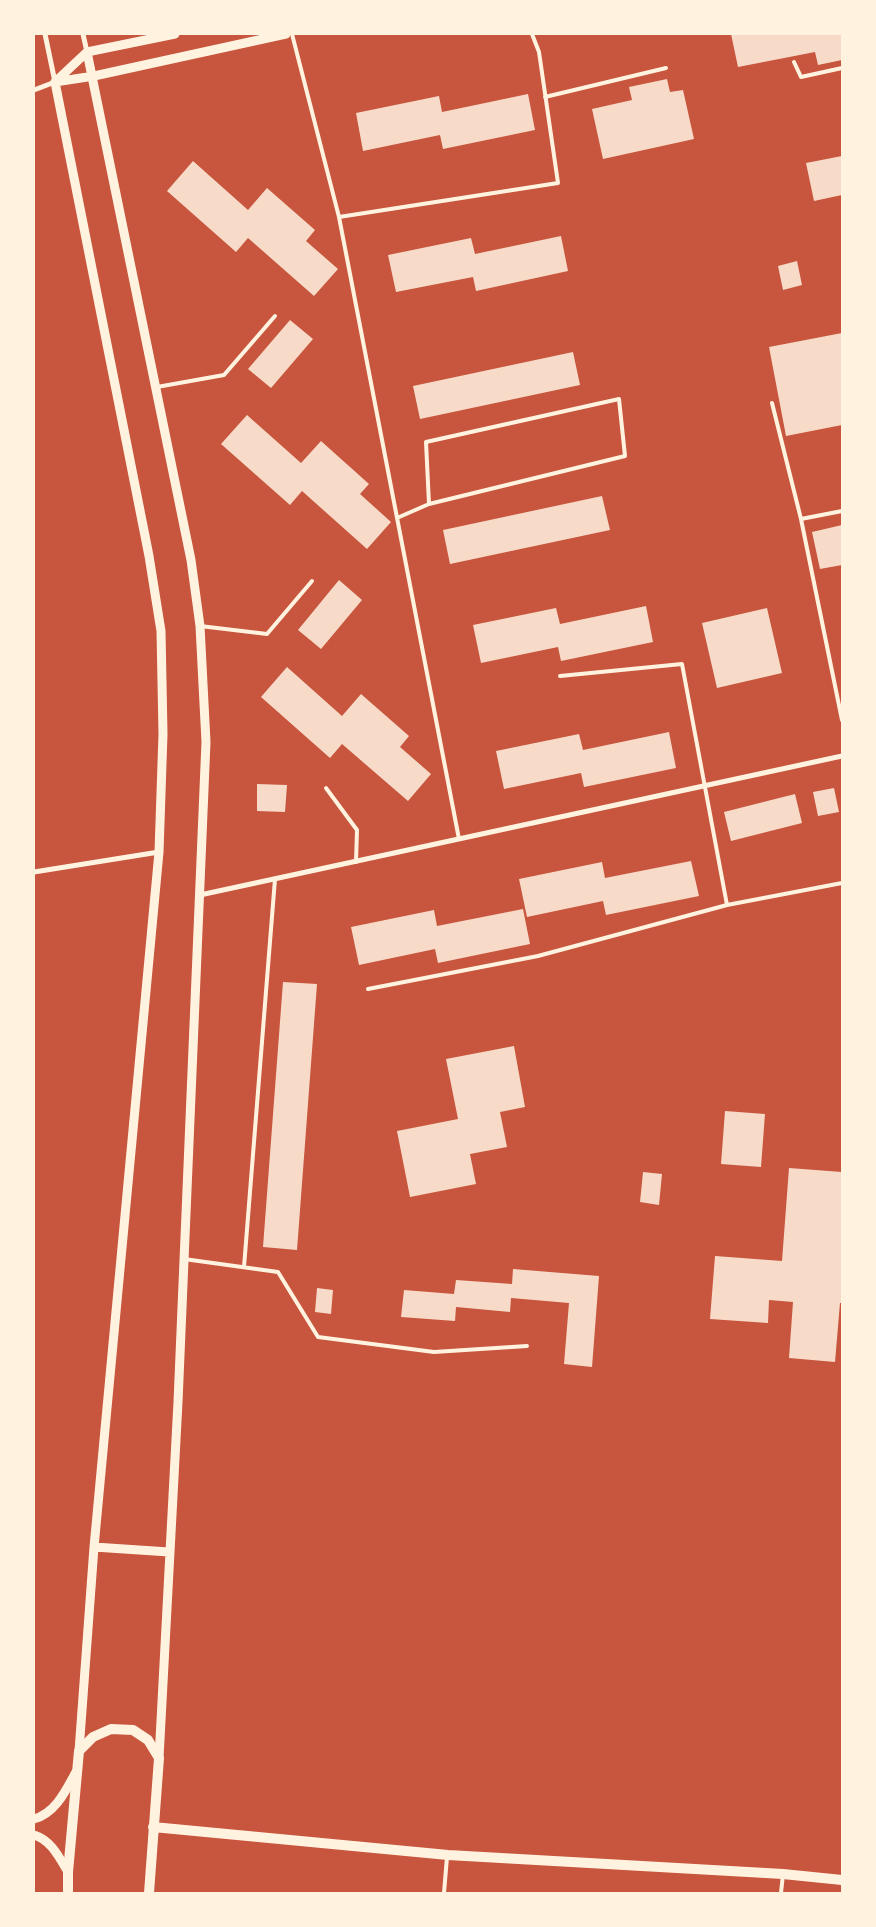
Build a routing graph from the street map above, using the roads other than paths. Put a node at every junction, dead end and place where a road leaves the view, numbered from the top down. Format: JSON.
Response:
{"nodes":[{"id":1,"x":45,"y":34,"type":"edge"},
{"id":2,"x":83,"y":34,"type":"edge"},
{"id":3,"x":175,"y":34,"type":"edge"},
{"id":4,"x":286,"y":34,"type":"edge"},
{"id":5,"x":292,"y":34,"type":"edge"},
{"id":6,"x":532,"y":34,"type":"edge"},
{"id":7,"x":87,"y":52,"type":"junction"},
{"id":8,"x":794,"y":62,"type":"dead end"},
{"id":9,"x":666,"y":68,"type":"dead end"},
{"id":10,"x":842,"y":68,"type":"edge"},
{"id":11,"x":94,"y":76,"type":"junction"},
{"id":12,"x":55,"y":82,"type":"junction"},
{"id":13,"x":34,"y":90,"type":"edge"},
{"id":14,"x":545,"y":97,"type":"junction"},
{"id":15,"x":338,"y":217,"type":"junction"},
{"id":16,"x":275,"y":316,"type":"dead end"},
{"id":17,"x":157,"y":387,"type":"junction"},
{"id":18,"x":772,"y":403,"type":"dead end"},
{"id":19,"x":429,"y":504,"type":"junction"},
{"id":20,"x":842,"y":511,"type":"edge"},
{"id":21,"x":397,"y":518,"type":"junction"},
{"id":22,"x":801,"y":519,"type":"junction"},
{"id":23,"x":312,"y":581,"type":"dead end"},
{"id":24,"x":200,"y":626,"type":"junction"},
{"id":25,"x":560,"y":676,"type":"dead end"},
{"id":26,"x":842,"y":720,"type":"edge"},
{"id":27,"x":842,"y":756,"type":"edge"},
{"id":28,"x":705,"y":787,"type":"junction"},
{"id":29,"x":326,"y":788,"type":"dead end"},
{"id":30,"x":459,"y":839,"type":"junction"},
{"id":31,"x":159,"y":852,"type":"junction"},
{"id":32,"x":356,"y":862,"type":"junction"},
{"id":33,"x":34,"y":872,"type":"edge"},
{"id":34,"x":275,"y":879,"type":"junction"},
{"id":35,"x":842,"y":884,"type":"edge"},
{"id":36,"x":200,"y":895,"type":"junction"},
{"id":37,"x":727,"y":905,"type":"junction"},
{"id":38,"x":368,"y":989,"type":"dead end"},
{"id":39,"x":184,"y":1259,"type":"junction"},
{"id":40,"x":244,"y":1267,"type":"junction"},
{"id":41,"x":527,"y":1346,"type":"dead end"},
{"id":42,"x":94,"y":1547,"type":"junction"},
{"id":43,"x":169,"y":1552,"type":"junction"},
{"id":44,"x":79,"y":1751,"type":"junction"},
{"id":45,"x":159,"y":1758,"type":"junction"},
{"id":46,"x":76,"y":1772,"type":"junction"},
{"id":47,"x":34,"y":1819,"type":"edge"},
{"id":48,"x":154,"y":1827,"type":"junction"},
{"id":49,"x":34,"y":1835,"type":"edge"},
{"id":50,"x":448,"y":1855,"type":"junction"},
{"id":51,"x":68,"y":1872,"type":"junction"},
{"id":52,"x":783,"y":1874,"type":"junction"},
{"id":53,"x":842,"y":1880,"type":"edge"},
{"id":54,"x":68,"y":1893,"type":"edge"},
{"id":55,"x":149,"y":1893,"type":"edge"},
{"id":56,"x":444,"y":1893,"type":"edge"},
{"id":57,"x":781,"y":1893,"type":"edge"}],
"edges":[{"from":1,"to":12,"type":"street"},
{"from":2,"to":7,"type":"street"},
{"from":3,"to":7,"type":"street"},
{"from":4,"to":11,"type":"street"},
{"from":5,"to":15,"type":"lane"},
{"from":6,"to":14,"type":"lane"},
{"from":7,"to":11,"type":"street"},
{"from":7,"to":12,"type":"street"},
{"from":8,"to":10,"type":"lane"},
{"from":9,"to":14,"type":"lane"},
{"from":11,"to":12,"type":"street"},
{"from":11,"to":17,"type":"street"},
{"from":12,"to":13,"type":"street"},
{"from":12,"to":31,"type":"street"},
{"from":14,"to":15,"type":"lane"},
{"from":15,"to":21,"type":"lane"},
{"from":16,"to":17,"type":"lane"},
{"from":17,"to":24,"type":"street"},
{"from":18,"to":22,"type":"lane"},
{"from":19,"to":19,"type":"lane"},
{"from":19,"to":21,"type":"lane"},
{"from":20,"to":22,"type":"lane"},
{"from":21,"to":30,"type":"lane"},
{"from":22,"to":26,"type":"lane"},
{"from":23,"to":24,"type":"lane"},
{"from":24,"to":36,"type":"street"},
{"from":25,"to":28,"type":"lane"},
{"from":27,"to":28,"type":"street"},
{"from":28,"to":30,"type":"street"},
{"from":28,"to":37,"type":"lane"},
{"from":29,"to":32,"type":"lane"},
{"from":30,"to":32,"type":"street"},
{"from":31,"to":33,"type":"street"},
{"from":31,"to":42,"type":"street"},
{"from":32,"to":34,"type":"street"},
{"from":34,"to":36,"type":"street"},
{"from":34,"to":40,"type":"lane"},
{"from":35,"to":37,"type":"lane"},
{"from":36,"to":39,"type":"street"},
{"from":37,"to":38,"type":"lane"},
{"from":39,"to":40,"type":"lane"},
{"from":39,"to":43,"type":"street"},
{"from":40,"to":41,"type":"lane"},
{"from":42,"to":43,"type":"street"},
{"from":42,"to":44,"type":"street"},
{"from":43,"to":45,"type":"street"},
{"from":44,"to":45,"type":"main road"},
{"from":44,"to":46,"type":"main road"},
{"from":45,"to":48,"type":"main road"},
{"from":46,"to":47,"type":"street"},
{"from":46,"to":51,"type":"main road"},
{"from":48,"to":50,"type":"main road"},
{"from":48,"to":55,"type":"main road"},
{"from":49,"to":51,"type":"street"},
{"from":50,"to":52,"type":"main road"},
{"from":50,"to":56,"type":"lane"},
{"from":51,"to":54,"type":"main road"},
{"from":52,"to":53,"type":"main road"},
{"from":52,"to":57,"type":"lane"}]}
